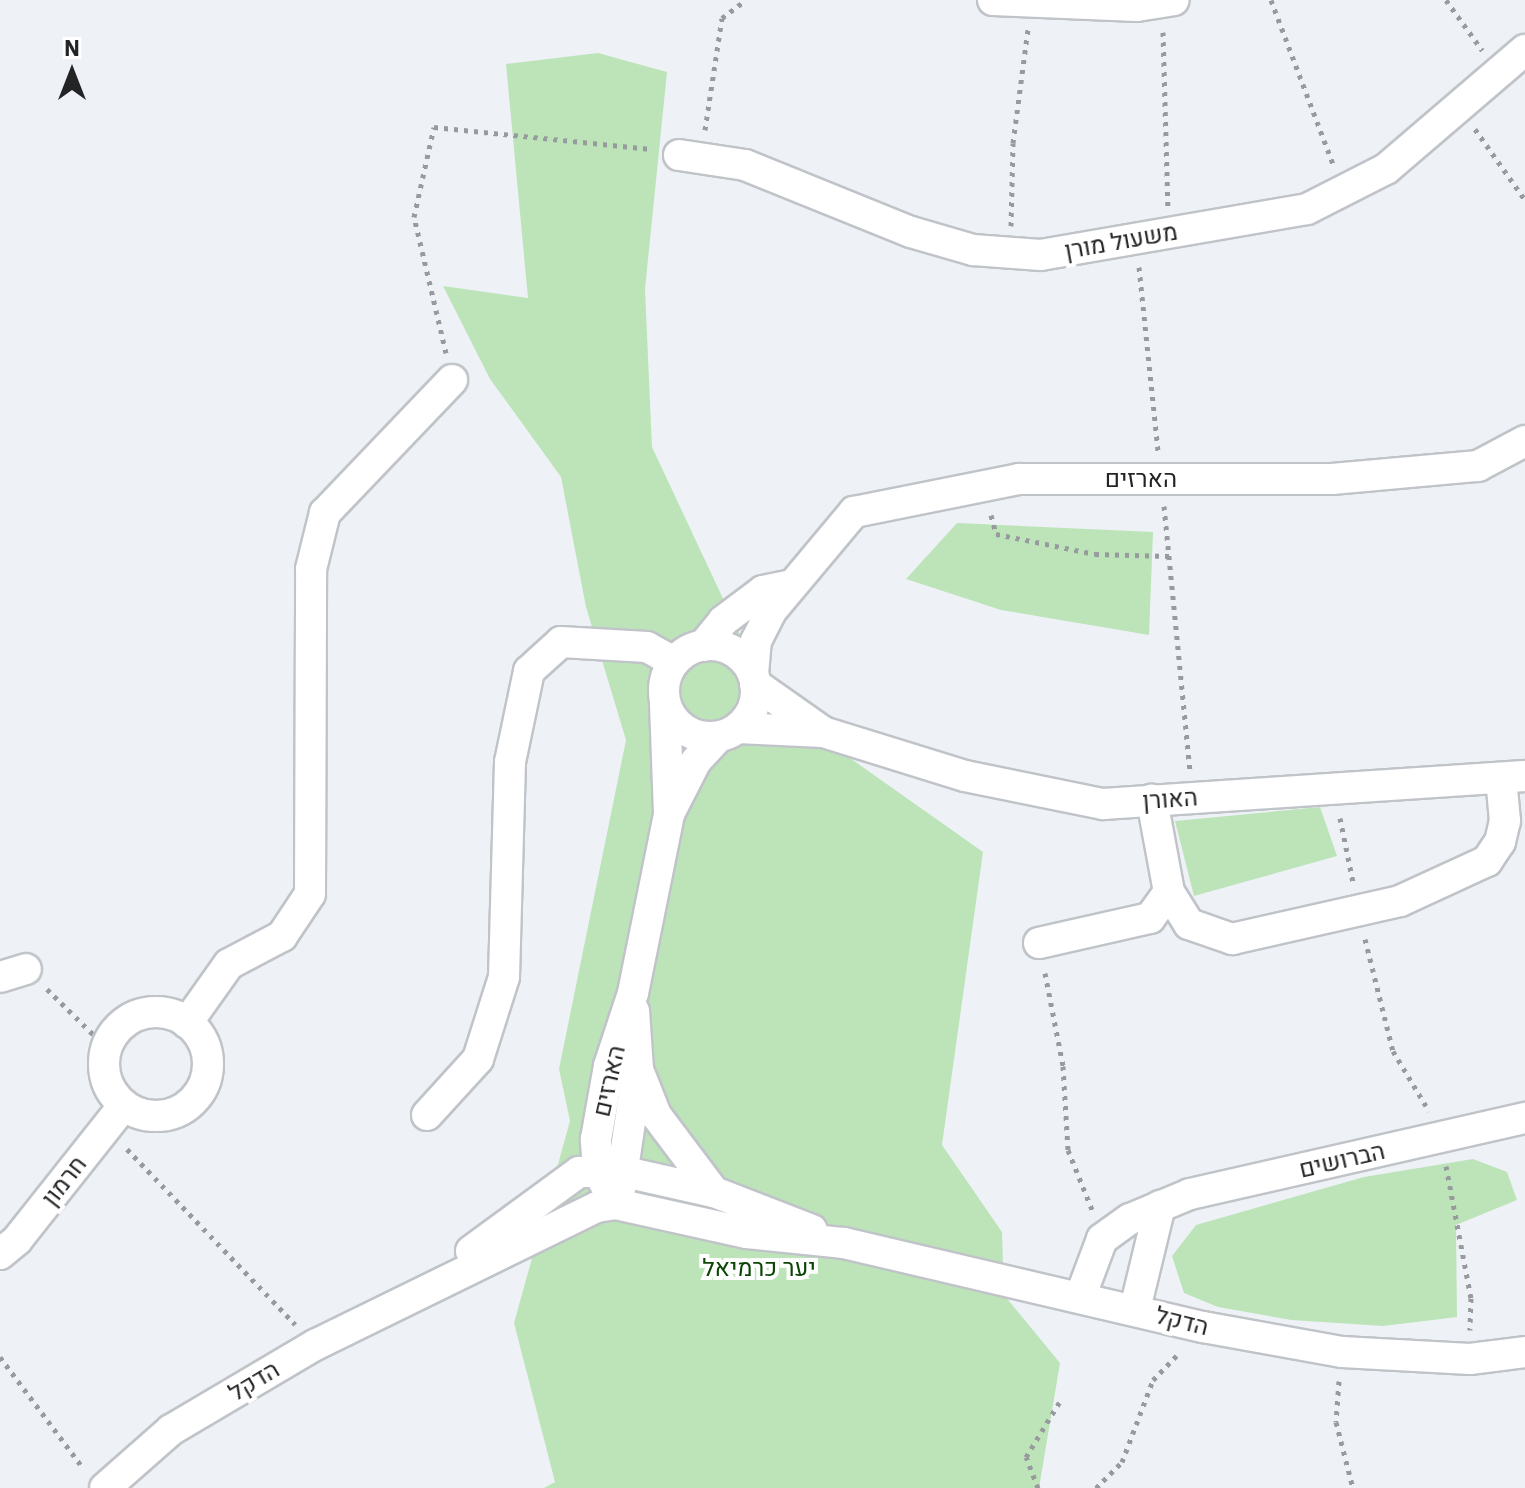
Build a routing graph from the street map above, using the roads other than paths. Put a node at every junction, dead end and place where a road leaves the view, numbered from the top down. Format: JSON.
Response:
{"nodes":[{"id":1,"x":993,"y":0,"type":"edge"},
{"id":2,"x":1169,"y":2,"type":"edge"},
{"id":3,"x":1525,"y":50,"type":"edge"},
{"id":4,"x":690,"y":157,"type":"road end"},
{"id":5,"x":452,"y":380,"type":"road end"},
{"id":6,"x":1525,"y":441,"type":"edge"},
{"id":7,"x":787,"y":586,"type":"junction"},
{"id":8,"x":703,"y":646,"type":"junction"},
{"id":9,"x":674,"y":662,"type":"junction"},
{"id":10,"x":754,"y":679,"type":"junction"},
{"id":11,"x":665,"y":704,"type":"junction"},
{"id":12,"x":728,"y":732,"type":"junction"},
{"id":13,"x":823,"y":732,"type":"junction"},
{"id":14,"x":1513,"y":777,"type":"edge"},
{"id":15,"x":1152,"y":800,"type":"junction"},
{"id":16,"x":669,"y":814,"type":"junction"},
{"id":17,"x":1169,"y":892,"type":"junction"},
{"id":18,"x":1039,"y":943,"type":"road end"},
{"id":19,"x":633,"y":993,"type":"junction"},
{"id":20,"x":187,"y":1023,"type":"junction"},
{"id":21,"x":638,"y":1069,"type":"junction"},
{"id":22,"x":427,"y":1115,"type":"dead end"},
{"id":23,"x":115,"y":1116,"type":"junction"},
{"id":24,"x":1525,"y":1118,"type":"edge"},
{"id":25,"x":611,"y":1171,"type":"junction"},
{"id":26,"x":714,"y":1192,"type":"junction"},
{"id":27,"x":616,"y":1204,"type":"junction"},
{"id":28,"x":1160,"y":1206,"type":"junction"},
{"id":29,"x":844,"y":1243,"type":"junction"},
{"id":30,"x":0,"y":1254,"type":"edge"},
{"id":31,"x":414,"y":1292,"type":"junction"},
{"id":32,"x":1081,"y":1295,"type":"junction"},
{"id":33,"x":1135,"y":1309,"type":"junction"},
{"id":34,"x":1525,"y":1352,"type":"edge"},
{"id":35,"x":97,"y":1482,"type":"edge"}],
"edges":[{"from":1,"to":2,"type":"street"},
{"from":3,"to":4,"type":"street","name":"משעול מורן"},
{"from":5,"to":20,"type":"street"},
{"from":6,"to":7,"type":"street","name":"הארזים"},
{"from":7,"to":8,"type":"street","name":"הארזים"},
{"from":7,"to":10,"type":"street","name":"הארזים"},
{"from":8,"to":9,"type":"street"},
{"from":8,"to":10,"type":"street"},
{"from":9,"to":11,"type":"street"},
{"from":9,"to":22,"type":"street"},
{"from":10,"to":12,"type":"street"},
{"from":10,"to":13,"type":"street","name":"האורן"},
{"from":11,"to":12,"type":"street"},
{"from":11,"to":16,"type":"street","name":"הארזים"},
{"from":12,"to":13,"type":"street","name":"האורן"},
{"from":12,"to":16,"type":"street","name":"הארזים"},
{"from":13,"to":15,"type":"street","name":"האורן"},
{"from":14,"to":15,"type":"street","name":"האורן"},
{"from":14,"to":17,"type":"street"},
{"from":15,"to":17,"type":"street"},
{"from":16,"to":19,"type":"street","name":"הארזים"},
{"from":17,"to":18,"type":"street"},
{"from":19,"to":21,"type":"street","name":"הארזים"},
{"from":19,"to":25,"type":"street","name":"הארזים"},
{"from":20,"to":23,"type":"street"},
{"from":20,"to":23,"type":"street"},
{"from":21,"to":25,"type":"street","name":"הארזים"},
{"from":21,"to":26,"type":"street","name":"הארזים"},
{"from":23,"to":30,"type":"street","name":"חרמון"},
{"from":24,"to":28,"type":"street","name":"הברושים"},
{"from":25,"to":26,"type":"street","name":"הדקל"},
{"from":25,"to":27,"type":"street"},
{"from":25,"to":31,"type":"street","name":"הדקל"},
{"from":26,"to":29,"type":"street","name":"הדקל"},
{"from":27,"to":29,"type":"street","name":"הדקל"},
{"from":27,"to":31,"type":"street","name":"הדקל"},
{"from":28,"to":32,"type":"street","name":"הברושים"},
{"from":28,"to":33,"type":"street"},
{"from":29,"to":32,"type":"street","name":"הדקל"},
{"from":31,"to":35,"type":"street","name":"הדקל"},
{"from":32,"to":33,"type":"street","name":"הדקל"},
{"from":33,"to":34,"type":"street","name":"הדקל"}]}
